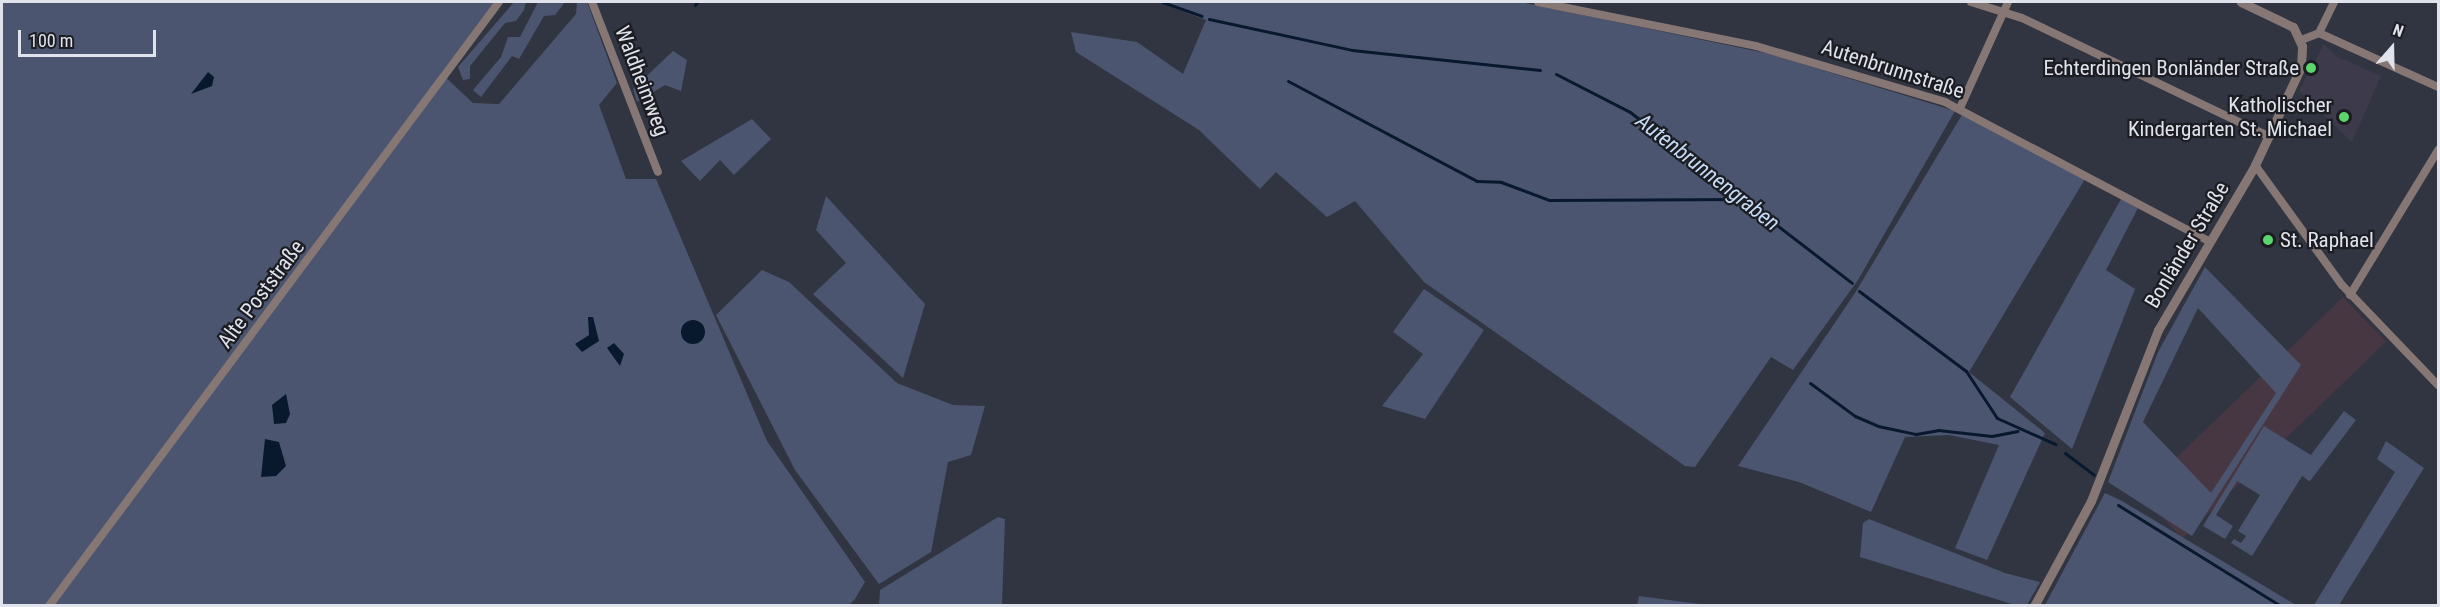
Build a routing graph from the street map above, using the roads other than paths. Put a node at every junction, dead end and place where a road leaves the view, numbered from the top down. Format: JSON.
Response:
{"nodes":[{"id":1,"x":499,"y":2,"type":"edge"},
{"id":2,"x":592,"y":2,"type":"edge"},
{"id":3,"x":1538,"y":2,"type":"edge"},
{"id":4,"x":1971,"y":2,"type":"edge"},
{"id":5,"x":2008,"y":2,"type":"edge"},
{"id":6,"x":2241,"y":2,"type":"edge"},
{"id":7,"x":2334,"y":2,"type":"edge"},
{"id":8,"x":1567,"y":4,"type":"edge"},
{"id":9,"x":2005,"y":12,"type":"junction"},
{"id":10,"x":2319,"y":33,"type":"junction"},
{"id":11,"x":2301,"y":40,"type":"junction"},
{"id":12,"x":2439,"y":87,"type":"edge"},
{"id":13,"x":1960,"y":108,"type":"junction"},
{"id":14,"x":2270,"y":137,"type":"junction"},
{"id":15,"x":2439,"y":150,"type":"edge"},
{"id":16,"x":2255,"y":165,"type":"junction"},
{"id":17,"x":658,"y":172,"type":"dead end"},
{"id":18,"x":2210,"y":242,"type":"junction"},
{"id":19,"x":2350,"y":295,"type":"junction"},
{"id":20,"x":2439,"y":385,"type":"edge"},
{"id":21,"x":49,"y":606,"type":"edge"},
{"id":22,"x":2034,"y":606,"type":"edge"}],
"edges":[{"from":1,"to":21,"type":"street","name":"Alte Poststraße"},
{"from":2,"to":17,"type":"street","name":"Waldheimweg"},
{"from":3,"to":8,"type":"street","name":"Autenbrunnstraße"},
{"from":4,"to":9,"type":"street"},
{"from":5,"to":9,"type":"street"},
{"from":6,"to":11,"type":"street"},
{"from":7,"to":10,"type":"street"},
{"from":8,"to":13,"type":"street","name":"Autenbrunnstraße"},
{"from":9,"to":13,"type":"street"},
{"from":9,"to":14,"type":"street"},
{"from":10,"to":11,"type":"street"},
{"from":10,"to":12,"type":"street"},
{"from":11,"to":14,"type":"street","name":"Bonländer Straße"},
{"from":13,"to":18,"type":"street","name":"Autenbrunnstraße"},
{"from":14,"to":16,"type":"street","name":"Bonländer Straße"},
{"from":15,"to":19,"type":"street"},
{"from":16,"to":18,"type":"street","name":"Bonländer Straße"},
{"from":16,"to":19,"type":"street"},
{"from":18,"to":22,"type":"street","name":"Bonländer Straße"},
{"from":19,"to":20,"type":"street"}]}
